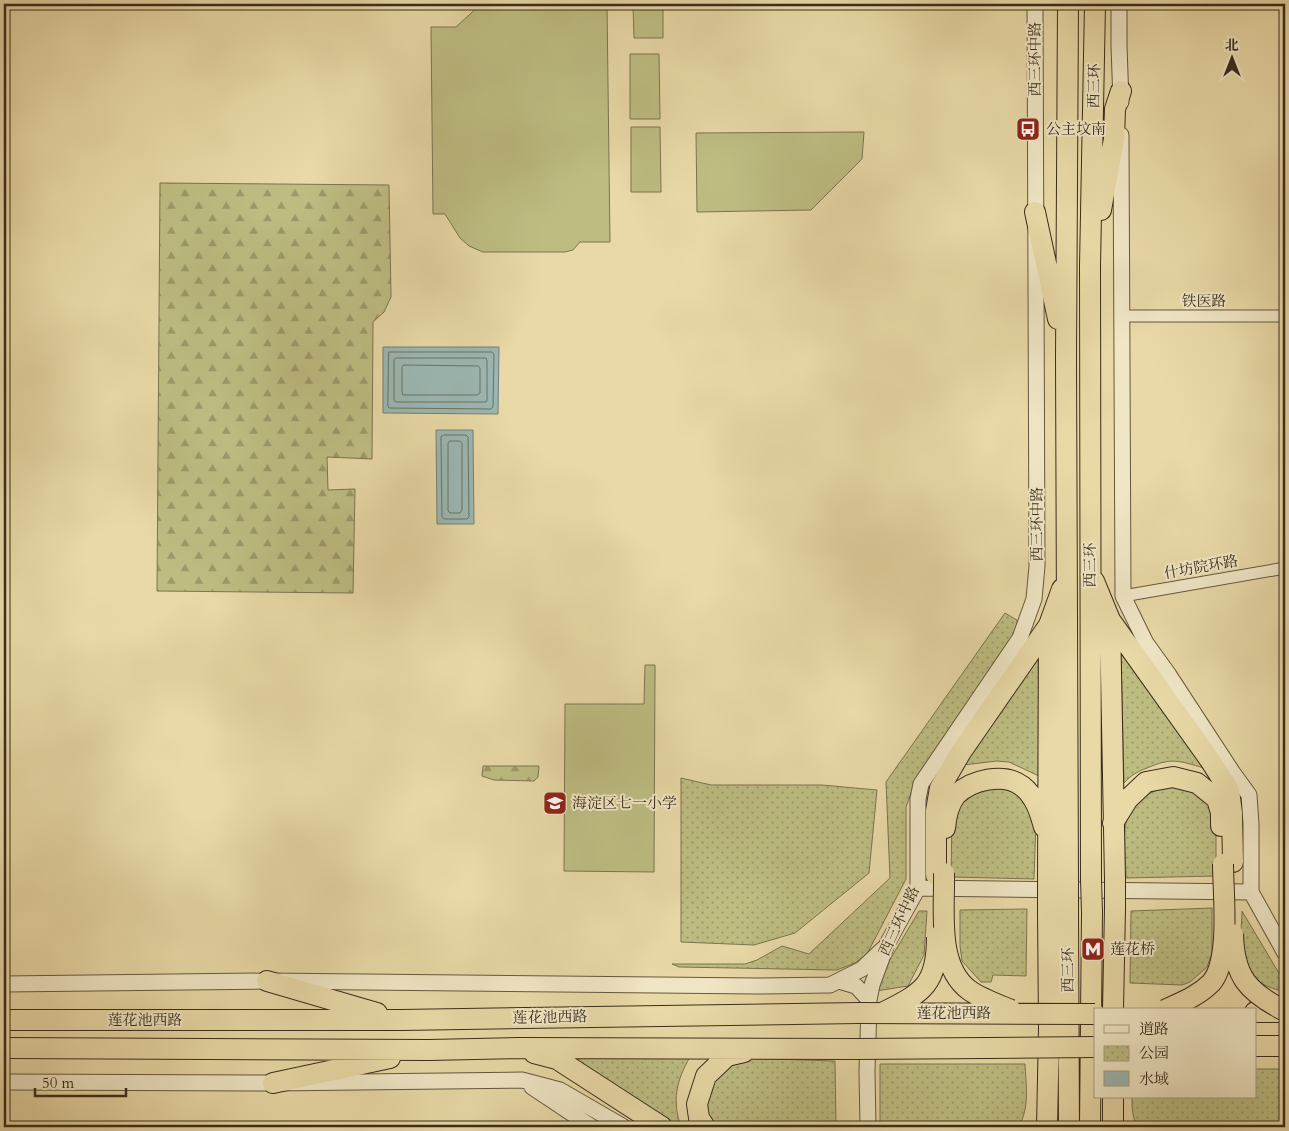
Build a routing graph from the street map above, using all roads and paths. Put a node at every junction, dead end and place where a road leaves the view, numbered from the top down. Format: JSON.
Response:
{"nodes":[{"id":1,"x":1035,"y":4,"type":"edge"},
{"id":2,"x":1068,"y":4,"type":"edge"},
{"id":3,"x":1095,"y":4,"type":"edge"},
{"id":4,"x":1119,"y":4,"type":"edge"},
{"id":5,"x":1121,"y":91,"type":"junction"},
{"id":6,"x":1035,"y":212,"type":"junction"},
{"id":7,"x":1090,"y":266,"type":"junction"},
{"id":8,"x":1122,"y":316,"type":"junction"},
{"id":9,"x":1285,"y":316,"type":"edge"},
{"id":10,"x":1066,"y":358,"type":"junction"},
{"id":11,"x":1285,"y":568,"type":"edge"},
{"id":12,"x":1090,"y":570,"type":"junction"},
{"id":13,"x":1067,"y":575,"type":"junction"},
{"id":14,"x":1123,"y":596,"type":"junction"},
{"id":15,"x":1110,"y":620,"type":"junction"},
{"id":16,"x":1049,"y":625,"type":"junction"},
{"id":17,"x":1114,"y":823,"type":"junction"},
{"id":18,"x":1048,"y":843,"type":"junction"},
{"id":19,"x":1228,"y":863,"type":"junction"},
{"id":20,"x":940,"y":874,"type":"junction"},
{"id":21,"x":918,"y":888,"type":"junction"},
{"id":22,"x":1251,"y":892,"type":"junction"},
{"id":23,"x":887,"y":944,"type":"junction"},
{"id":24,"x":1285,"y":953,"type":"edge"},
{"id":25,"x":840,"y":980,"type":"junction"},
{"id":26,"x":267,"y":981,"type":"junction"},
{"id":27,"x":4,"y":984,"type":"edge"},
{"id":28,"x":1113,"y":1008,"type":"edge"},
{"id":29,"x":1169,"y":1008,"type":"edge"},
{"id":30,"x":869,"y":1009,"type":"junction"},
{"id":31,"x":1285,"y":1011,"type":"edge"},
{"id":32,"x":1256,"y":1012,"type":"edge"},
{"id":33,"x":1018,"y":1013,"type":"junction"},
{"id":34,"x":1094,"y":1014,"type":"edge"},
{"id":35,"x":4,"y":1020,"type":"edge"},
{"id":36,"x":401,"y":1020,"type":"junction"},
{"id":37,"x":1256,"y":1046,"type":"edge"},
{"id":38,"x":1285,"y":1046,"type":"edge"},
{"id":39,"x":1094,"y":1047,"type":"edge"},
{"id":40,"x":4,"y":1048,"type":"edge"},
{"id":41,"x":518,"y":1048,"type":"junction"},
{"id":42,"x":764,"y":1048,"type":"junction"},
{"id":43,"x":429,"y":1050,"type":"junction"},
{"id":44,"x":522,"y":1080,"type":"junction"},
{"id":45,"x":4,"y":1082,"type":"edge"},
{"id":46,"x":273,"y":1083,"type":"junction"},
{"id":47,"x":1048,"y":1086,"type":"junction"},
{"id":48,"x":1113,"y":1100,"type":"edge"},
{"id":49,"x":592,"y":1127,"type":"edge"},
{"id":50,"x":624,"y":1127,"type":"edge"},
{"id":51,"x":662,"y":1127,"type":"edge"},
{"id":52,"x":705,"y":1127,"type":"edge"},
{"id":53,"x":868,"y":1127,"type":"edge"},
{"id":54,"x":1035,"y":1127,"type":"edge"},
{"id":55,"x":1047,"y":1127,"type":"edge"},
{"id":56,"x":1069,"y":1127,"type":"edge"},
{"id":57,"x":1090,"y":1127,"type":"edge"},
{"id":58,"x":1113,"y":1127,"type":"edge"},
{"id":59,"x":1124,"y":1127,"type":"edge"}],
"edges":[{"from":1,"to":6,"type":"street","name":"西三环中路"},
{"from":2,"to":10,"type":"highway","name":"西三环"},
{"from":3,"to":7,"type":"highway","name":"西三环"},
{"from":4,"to":5,"type":"street"},
{"from":5,"to":7,"type":"highway"},
{"from":5,"to":8,"type":"street"},
{"from":6,"to":10,"type":"highway"},
{"from":6,"to":21,"type":"street","name":"西三环中路"},
{"from":7,"to":12,"type":"highway","name":"西三环"},
{"from":8,"to":9,"type":"street","name":"铁医路"},
{"from":8,"to":14,"type":"street"},
{"from":10,"to":13,"type":"highway","name":"西三环"},
{"from":11,"to":14,"type":"street","name":"什坊院环路"},
{"from":12,"to":15,"type":"highway"},
{"from":12,"to":57,"type":"highway","name":"西三环","bridge":true},
{"from":13,"to":16,"type":"highway"},
{"from":13,"to":56,"type":"highway","name":"西三环","bridge":true},
{"from":14,"to":22,"type":"street"},
{"from":15,"to":17,"type":"highway"},
{"from":15,"to":19,"type":"highway"},
{"from":16,"to":18,"type":"highway"},
{"from":16,"to":20,"type":"highway"},
{"from":17,"to":19,"type":"highway"},
{"from":17,"to":28,"type":"highway","bridge":true},
{"from":18,"to":20,"type":"highway"},
{"from":18,"to":47,"type":"highway","bridge":true},
{"from":19,"to":29,"type":"highway","bridge":true},
{"from":19,"to":31,"type":"highway","bridge":true},
{"from":20,"to":30,"type":"highway","bridge":true},
{"from":20,"to":33,"type":"highway","bridge":true},
{"from":21,"to":22,"type":"street"},
{"from":21,"to":23,"type":"street","name":"西三环中路"},
{"from":22,"to":24,"type":"street"},
{"from":23,"to":25,"type":"street"},
{"from":23,"to":30,"type":"street","name":"西三环中路"},
{"from":25,"to":26,"type":"street"},
{"from":25,"to":30,"type":"street"},
{"from":26,"to":27,"type":"street"},
{"from":26,"to":36,"type":"highway"},
{"from":30,"to":33,"type":"highway","name":"莲花池西路","bridge":true},
{"from":30,"to":36,"type":"highway","name":"莲花池西路"},
{"from":30,"to":53,"type":"street","name":"西三环中路"},
{"from":31,"to":32,"type":"highway"},
{"from":33,"to":34,"type":"highway","name":"莲花池西路","bridge":true},
{"from":35,"to":36,"type":"highway","name":"莲花池西路"},
{"from":37,"to":38,"type":"highway"},
{"from":39,"to":42,"type":"highway","name":"莲花池西路","bridge":true},
{"from":40,"to":43,"type":"highway","name":"莲花池西路"},
{"from":41,"to":42,"type":"highway","name":"莲花池西路"},
{"from":41,"to":43,"type":"highway","name":"莲花池西路"},
{"from":41,"to":51,"type":"highway"},
{"from":42,"to":52,"type":"highway"},
{"from":43,"to":46,"type":"highway"},
{"from":44,"to":46,"type":"street"},
{"from":44,"to":49,"type":"street"},
{"from":44,"to":50,"type":"street"},
{"from":45,"to":46,"type":"street"},
{"from":47,"to":54,"type":"highway"},
{"from":47,"to":55,"type":"highway"},
{"from":48,"to":58,"type":"highway"},
{"from":48,"to":59,"type":"highway"}]}
